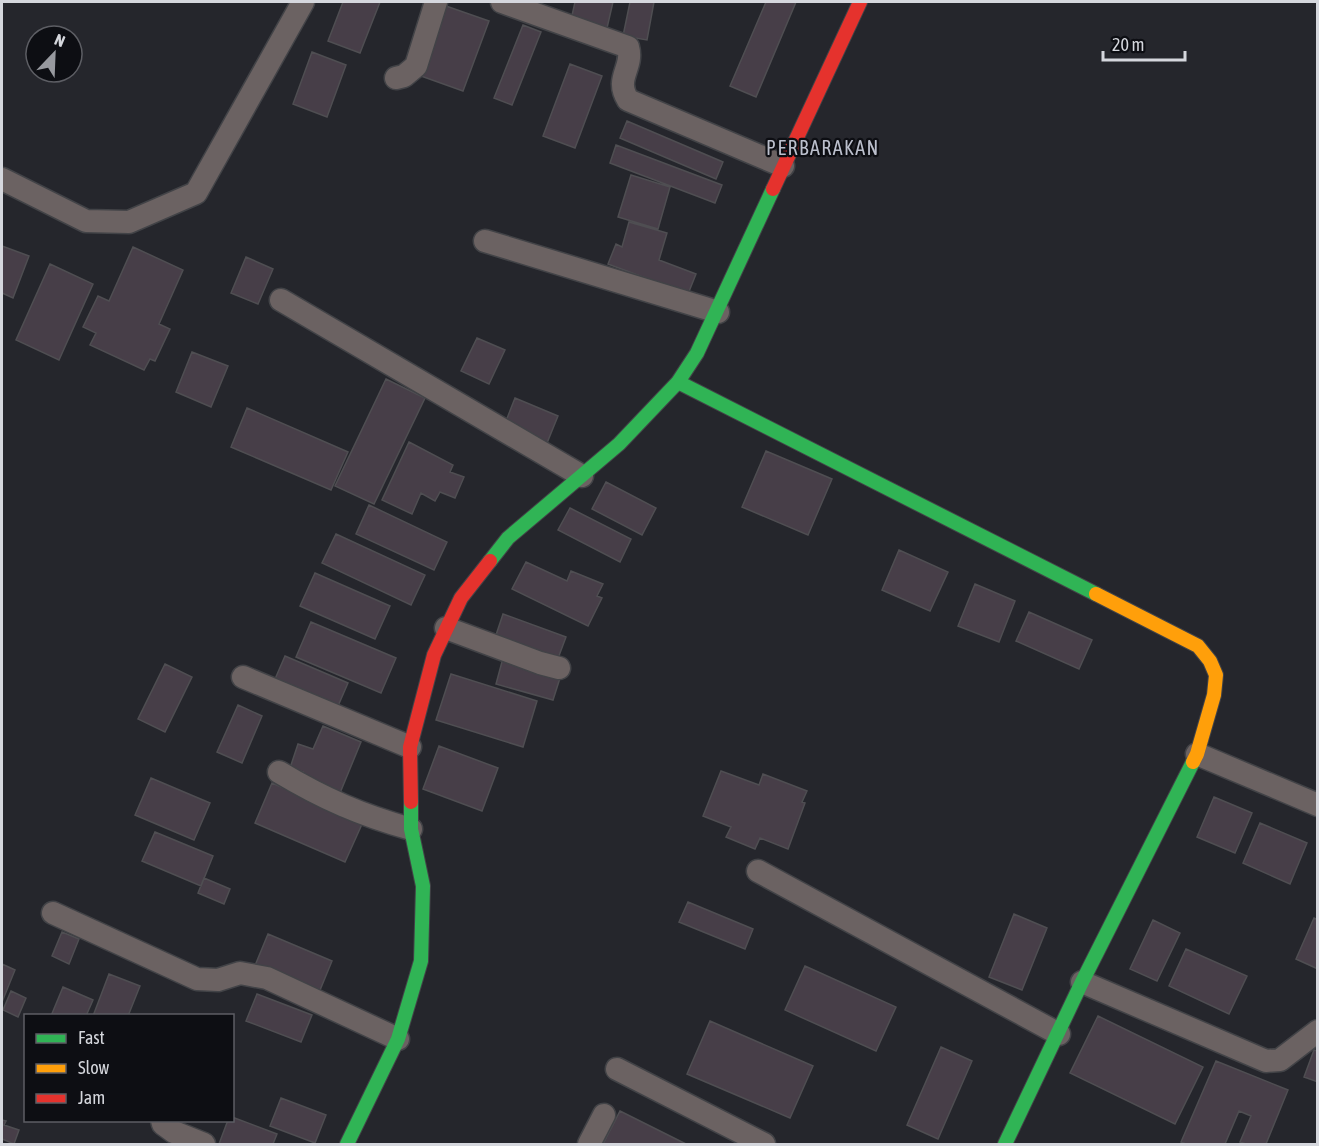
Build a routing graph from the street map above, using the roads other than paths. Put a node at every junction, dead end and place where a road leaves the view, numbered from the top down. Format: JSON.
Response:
{"nodes":[{"id":1,"x":303,"y":2,"type":"edge"},
{"id":2,"x":436,"y":2,"type":"edge"},
{"id":3,"x":502,"y":2,"type":"edge"},
{"id":4,"x":860,"y":2,"type":"edge"},
{"id":5,"x":396,"y":78,"type":"dead end"},
{"id":6,"x":783,"y":166,"type":"junction"},
{"id":7,"x":2,"y":179,"type":"edge"},
{"id":8,"x":485,"y":241,"type":"dead end"},
{"id":9,"x":281,"y":300,"type":"dead end"},
{"id":10,"x":717,"y":312,"type":"junction"},
{"id":11,"x":678,"y":382,"type":"junction"},
{"id":12,"x":582,"y":476,"type":"junction"},
{"id":13,"x":446,"y":628,"type":"junction"},
{"id":14,"x":559,"y":668,"type":"dead end"},
{"id":15,"x":243,"y":677,"type":"dead end"},
{"id":16,"x":410,"y":747,"type":"junction"},
{"id":17,"x":1197,"y":754,"type":"junction"},
{"id":18,"x":279,"y":772,"type":"dead end"},
{"id":19,"x":1317,"y":805,"type":"edge"},
{"id":20,"x":411,"y":829,"type":"junction"},
{"id":21,"x":758,"y":871,"type":"dead end"},
{"id":22,"x":53,"y":913,"type":"dead end"},
{"id":23,"x":1082,"y":982,"type":"junction"},
{"id":24,"x":1317,"y":1031,"type":"edge"},
{"id":25,"x":1059,"y":1034,"type":"junction"},
{"id":26,"x":398,"y":1039,"type":"junction"},
{"id":27,"x":617,"y":1069,"type":"dead end"},
{"id":28,"x":604,"y":1115,"type":"dead end"},
{"id":29,"x":162,"y":1122,"type":"edge"},
{"id":30,"x":204,"y":1144,"type":"edge"},
{"id":31,"x":347,"y":1144,"type":"edge"},
{"id":32,"x":589,"y":1144,"type":"edge"},
{"id":33,"x":764,"y":1144,"type":"edge"},
{"id":34,"x":1005,"y":1144,"type":"edge"}],
"edges":[{"from":1,"to":7,"type":"street"},
{"from":2,"to":5,"type":"street"},
{"from":3,"to":6,"type":"street"},
{"from":4,"to":6,"type":"street"},
{"from":6,"to":10,"type":"street"},
{"from":8,"to":10,"type":"street"},
{"from":9,"to":12,"type":"street"},
{"from":10,"to":11,"type":"street"},
{"from":11,"to":12,"type":"street"},
{"from":11,"to":17,"type":"street"},
{"from":12,"to":13,"type":"street"},
{"from":13,"to":14,"type":"street"},
{"from":13,"to":16,"type":"street"},
{"from":15,"to":16,"type":"street"},
{"from":16,"to":20,"type":"street"},
{"from":17,"to":19,"type":"street"},
{"from":17,"to":23,"type":"street"},
{"from":18,"to":20,"type":"street"},
{"from":20,"to":26,"type":"street"},
{"from":21,"to":25,"type":"street"},
{"from":22,"to":26,"type":"street"},
{"from":23,"to":24,"type":"street"},
{"from":23,"to":25,"type":"street"},
{"from":25,"to":34,"type":"street"},
{"from":26,"to":31,"type":"street"},
{"from":27,"to":33,"type":"street"},
{"from":28,"to":32,"type":"street"},
{"from":29,"to":30,"type":"street"}]}
